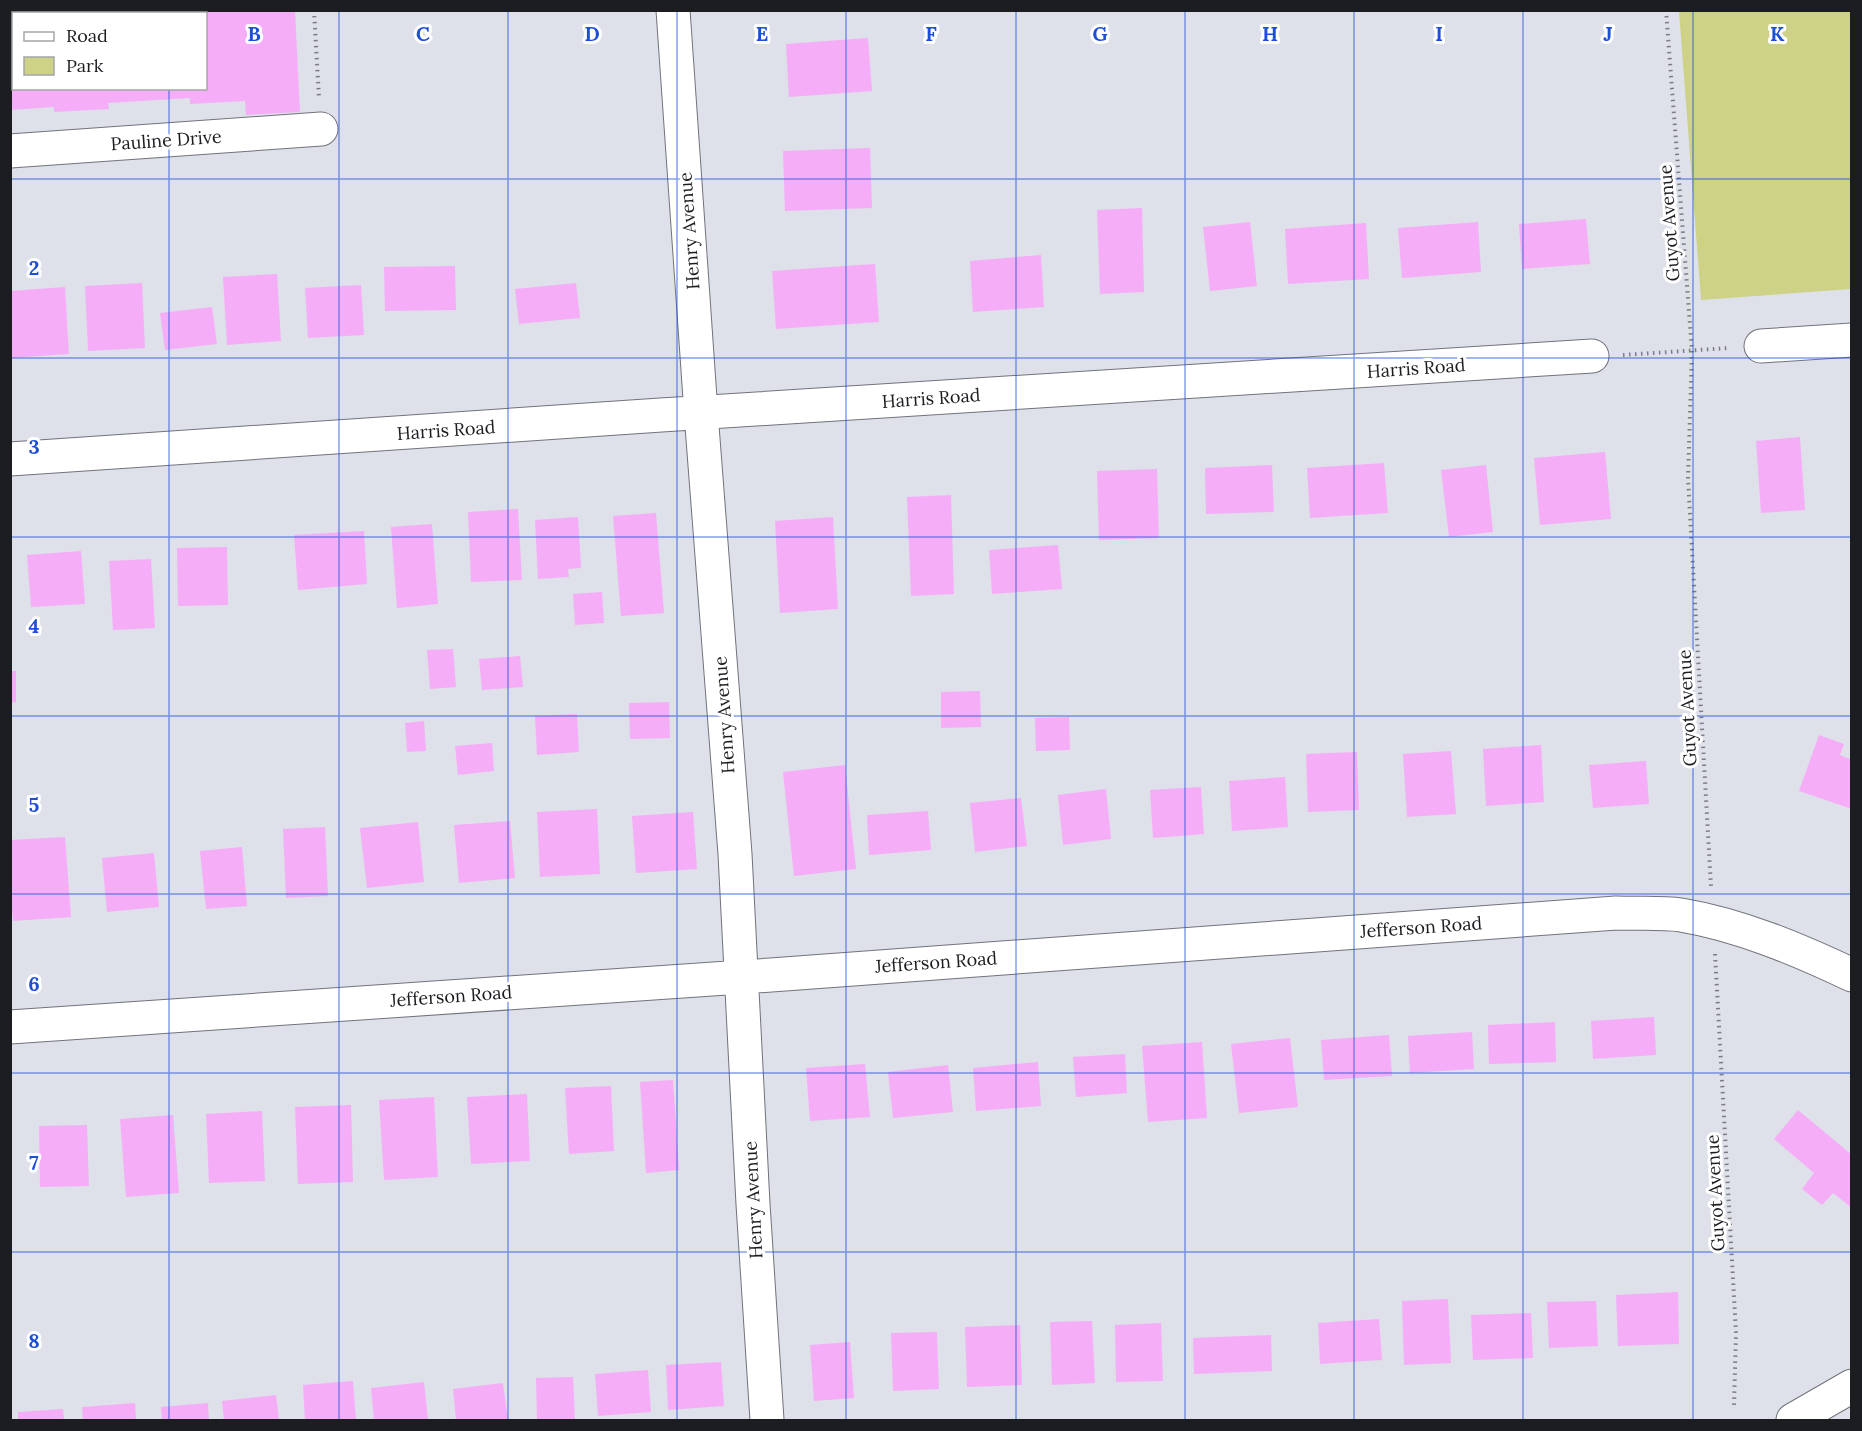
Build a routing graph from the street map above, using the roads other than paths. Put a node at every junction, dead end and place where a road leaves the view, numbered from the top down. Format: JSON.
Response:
{"nodes":[{"id":1,"x":673,"y":10,"type":"edge"},
{"id":2,"x":321,"y":129,"type":"road end"},
{"id":3,"x":10,"y":152,"type":"edge"},
{"id":4,"x":1851,"y":340,"type":"edge"},
{"id":5,"x":1761,"y":346,"type":"road end"},
{"id":6,"x":1592,"y":356,"type":"road end"},
{"id":7,"x":701,"y":413,"type":"junction"},
{"id":8,"x":10,"y":459,"type":"edge"},
{"id":9,"x":1851,"y":975,"type":"edge"},
{"id":10,"x":741,"y":977,"type":"junction"},
{"id":11,"x":10,"y":1027,"type":"edge"},
{"id":12,"x":1851,"y":1386,"type":"edge"},
{"id":13,"x":767,"y":1420,"type":"edge"},
{"id":14,"x":1793,"y":1420,"type":"edge"}],
"edges":[{"from":1,"to":7,"type":"street","name":"Henry Avenue"},
{"from":2,"to":3,"type":"street","name":"Pauline Drive"},
{"from":4,"to":5,"type":"street"},
{"from":6,"to":7,"type":"street","name":"Harris Road"},
{"from":7,"to":8,"type":"street","name":"Harris Road"},
{"from":7,"to":10,"type":"street","name":"Henry Avenue"},
{"from":9,"to":10,"type":"street","name":"Jefferson Road"},
{"from":10,"to":11,"type":"street","name":"Jefferson Road"},
{"from":10,"to":13,"type":"street","name":"Henry Avenue"},
{"from":12,"to":14,"type":"street"}]}
